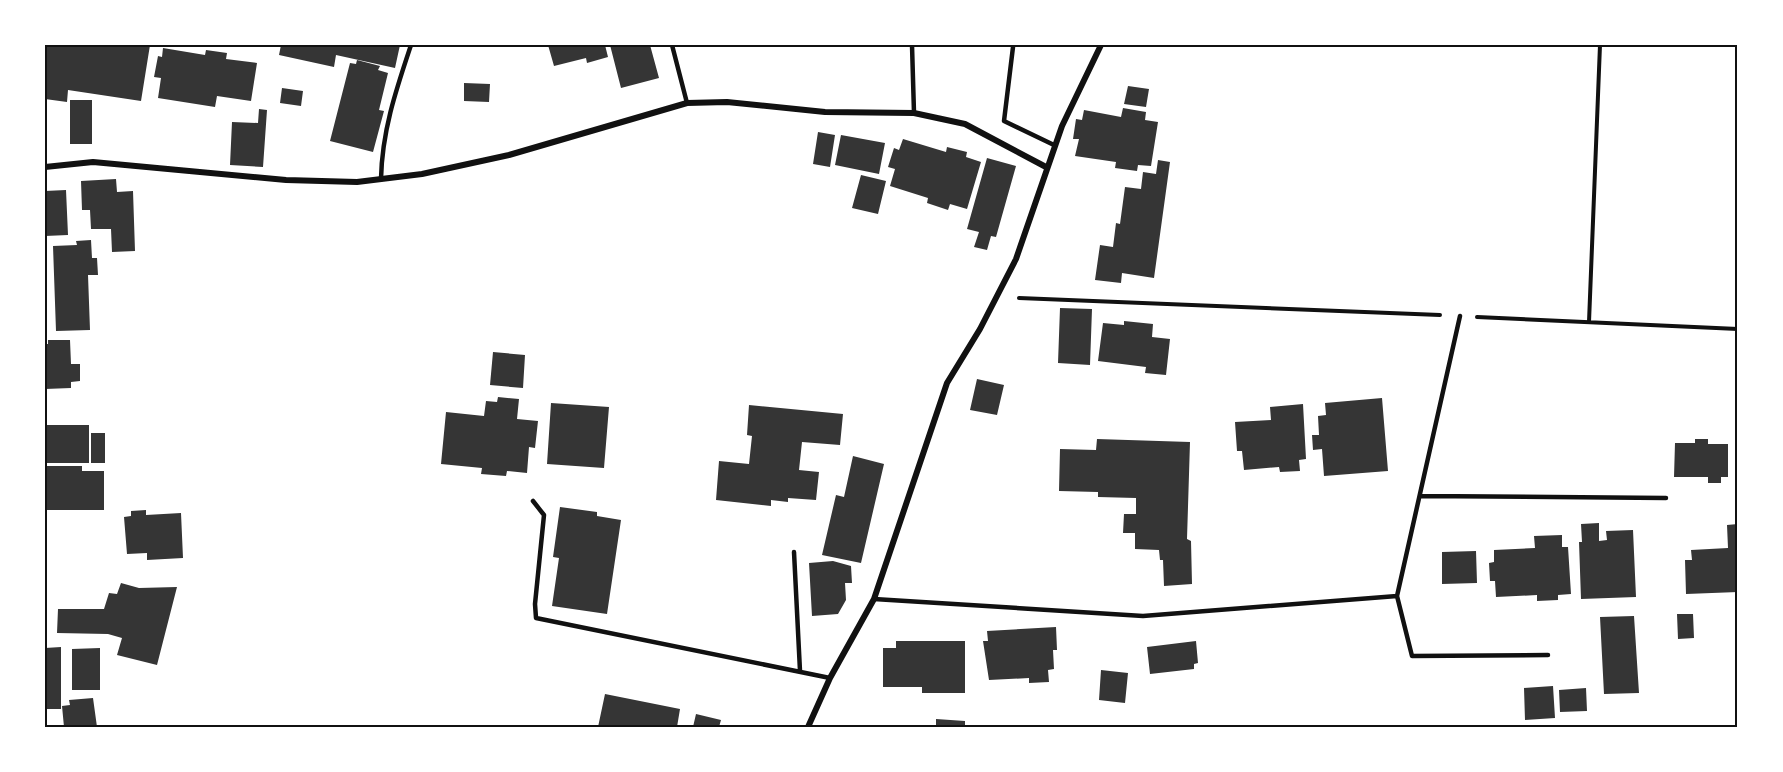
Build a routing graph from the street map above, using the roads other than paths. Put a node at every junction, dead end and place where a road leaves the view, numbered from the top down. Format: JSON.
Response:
{"nodes":[{"id":1,"x":411,"y":45,"type":"edge"},
{"id":2,"x":672,"y":45,"type":"edge"},
{"id":3,"x":912,"y":45,"type":"edge"},
{"id":4,"x":1101,"y":45,"type":"edge"},
{"id":5,"x":1013,"y":47,"type":"dead end"},
{"id":6,"x":687,"y":103,"type":"junction"},
{"id":7,"x":915,"y":113,"type":"junction"},
{"id":8,"x":1054,"y":144,"type":"junction"},
{"id":9,"x":45,"y":167,"type":"edge"},
{"id":10,"x":1046,"y":167,"type":"junction"},
{"id":11,"x":381,"y":179,"type":"junction"},
{"id":12,"x":1460,"y":316,"type":"road end"},
{"id":13,"x":1420,"y":496,"type":"junction"},
{"id":14,"x":1666,"y":498,"type":"dead end"},
{"id":15,"x":533,"y":501,"type":"dead end"},
{"id":16,"x":794,"y":552,"type":"dead end"},
{"id":17,"x":1397,"y":596,"type":"junction"},
{"id":18,"x":874,"y":599,"type":"junction"},
{"id":19,"x":1548,"y":655,"type":"dead end"},
{"id":20,"x":801,"y":672,"type":"junction"},
{"id":21,"x":830,"y":678,"type":"junction"},
{"id":22,"x":808,"y":727,"type":"edge"}],
"edges":[{"from":1,"to":11,"type":"lane"},
{"from":2,"to":6,"type":"lane"},
{"from":3,"to":7,"type":"lane"},
{"from":4,"to":8,"type":"street"},
{"from":5,"to":8,"type":"lane"},
{"from":6,"to":7,"type":"street"},
{"from":6,"to":11,"type":"street"},
{"from":7,"to":10,"type":"street"},
{"from":8,"to":10,"type":"street"},
{"from":9,"to":11,"type":"street"},
{"from":10,"to":18,"type":"street"},
{"from":12,"to":13,"type":"lane"},
{"from":13,"to":14,"type":"lane"},
{"from":13,"to":17,"type":"lane"},
{"from":15,"to":20,"type":"lane"},
{"from":16,"to":20,"type":"lane"},
{"from":17,"to":18,"type":"lane"},
{"from":17,"to":19,"type":"lane"},
{"from":18,"to":21,"type":"street"},
{"from":20,"to":21,"type":"lane"},
{"from":21,"to":22,"type":"street"}]}
